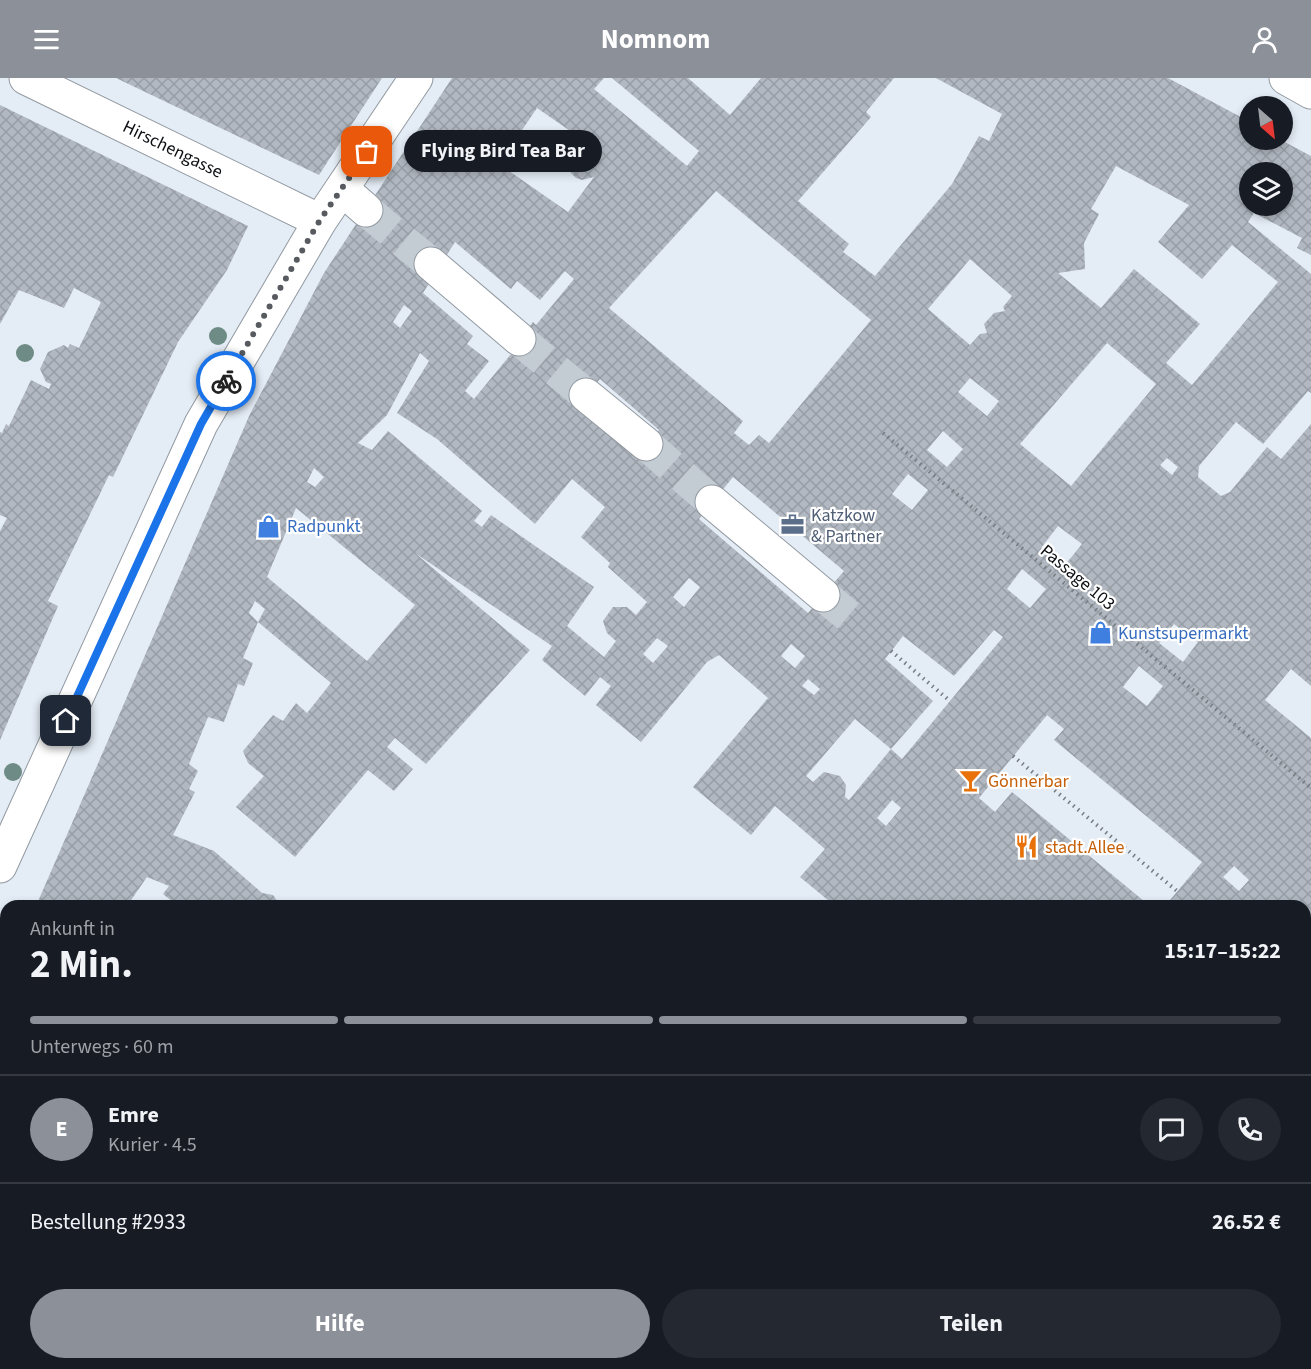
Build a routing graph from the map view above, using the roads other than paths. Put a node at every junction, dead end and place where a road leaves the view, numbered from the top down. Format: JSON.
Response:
{"nodes":[{"id":1,"x":26,"y":78,"type":"edge"},
{"id":2,"x":416,"y":78,"type":"edge"},
{"id":3,"x":1286,"y":78,"type":"edge"},
{"id":4,"x":1311,"y":92,"type":"edge"},
{"id":5,"x":320,"y":220,"type":"junction"},
{"id":6,"x":431,"y":264,"type":"tunnel mouth"},
{"id":7,"x":519,"y":339,"type":"tunnel mouth"},
{"id":8,"x":586,"y":395,"type":"tunnel mouth"},
{"id":9,"x":646,"y":444,"type":"tunnel mouth"},
{"id":10,"x":712,"y":502,"type":"tunnel mouth"},
{"id":11,"x":823,"y":595,"type":"tunnel mouth"},
{"id":12,"x":3,"y":853,"type":"edge"}],
"edges":[{"from":1,"to":5,"type":"street","name":"Hirschengasse"},
{"from":2,"to":5,"type":"street"},
{"from":3,"to":4,"type":"street"},
{"from":5,"to":12,"type":"street"},
{"from":6,"to":7,"type":"street"},
{"from":8,"to":9,"type":"street"},
{"from":10,"to":11,"type":"street"}]}
